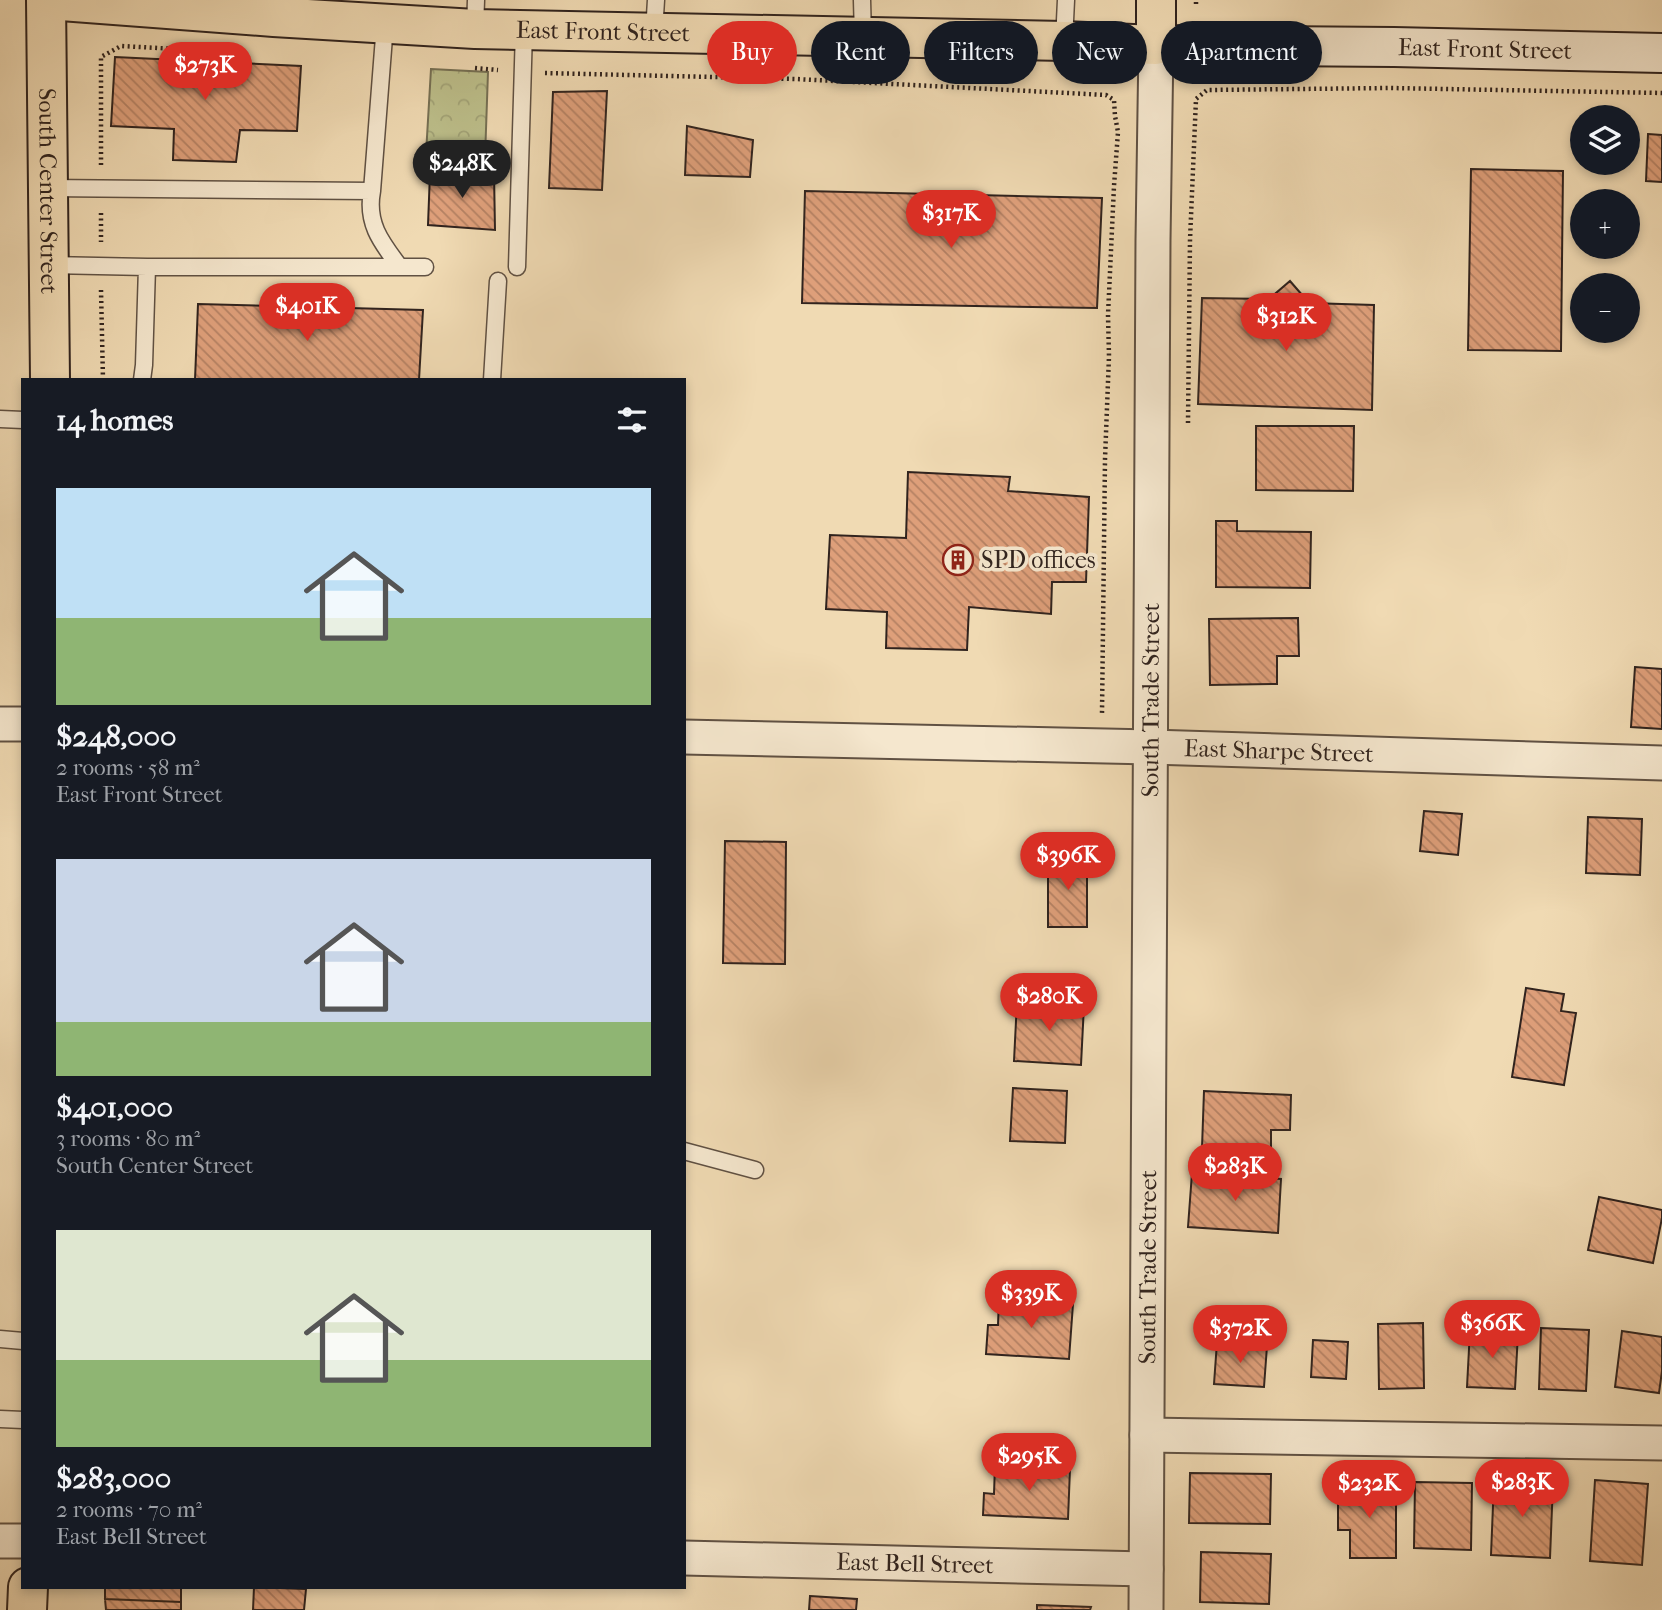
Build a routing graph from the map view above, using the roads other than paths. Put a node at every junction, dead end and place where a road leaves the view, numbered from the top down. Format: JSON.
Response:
{"nodes":[{"id":1,"x":47,"y":0,"type":"edge"},
{"id":2,"x":1066,"y":0,"type":"edge"},
{"id":3,"x":1156,"y":0,"type":"edge"},
{"id":4,"x":475,"y":15,"type":"edge"},
{"id":5,"x":655,"y":16,"type":"edge"},
{"id":6,"x":862,"y":18,"type":"edge"},
{"id":7,"x":1065,"y":21,"type":"edge"},
{"id":8,"x":385,"y":24,"type":"junction"},
{"id":9,"x":524,"y":30,"type":"junction"},
{"id":10,"x":1052,"y":40,"type":"edge"},
{"id":11,"x":1147,"y":45,"type":"edge"},
{"id":12,"x":1156,"y":45,"type":"junction"},
{"id":13,"x":1662,"y":53,"type":"edge"},
{"id":14,"x":48,"y":188,"type":"junction"},
{"id":15,"x":372,"y":191,"type":"junction"},
{"id":16,"x":49,"y":265,"type":"junction"},
{"id":17,"x":399,"y":266,"type":"junction"},
{"id":18,"x":147,"y":267,"type":"junction"},
{"id":19,"x":425,"y":267,"type":"dead end"},
{"id":20,"x":517,"y":267,"type":"dead end"},
{"id":21,"x":498,"y":281,"type":"dead end"},
{"id":22,"x":50,"y":378,"type":"edge"},
{"id":23,"x":142,"y":378,"type":"edge"},
{"id":24,"x":492,"y":378,"type":"edge"},
{"id":25,"x":0,"y":419,"type":"edge"},
{"id":26,"x":21,"y":420,"type":"edge"},
{"id":27,"x":0,"y":724,"type":"edge"},
{"id":28,"x":21,"y":724,"type":"edge"},
{"id":29,"x":686,"y":737,"type":"edge"},
{"id":30,"x":1151,"y":747,"type":"junction"},
{"id":31,"x":1662,"y":763,"type":"edge"},
{"id":32,"x":686,"y":1153,"type":"edge"},
{"id":33,"x":755,"y":1170,"type":"dead end"},
{"id":34,"x":0,"y":1339,"type":"edge"},
{"id":35,"x":21,"y":1340,"type":"edge"},
{"id":36,"x":0,"y":1419,"type":"edge"},
{"id":37,"x":21,"y":1420,"type":"edge"},
{"id":38,"x":1147,"y":1435,"type":"junction"},
{"id":39,"x":1662,"y":1443,"type":"edge"},
{"id":40,"x":0,"y":1541,"type":"edge"},
{"id":41,"x":21,"y":1541,"type":"edge"},
{"id":42,"x":686,"y":1558,"type":"edge"},
{"id":43,"x":1146,"y":1569,"type":"junction"},
{"id":44,"x":28,"y":1589,"type":"edge"},
{"id":45,"x":27,"y":1610,"type":"edge"},
{"id":46,"x":1146,"y":1610,"type":"edge"}],
"edges":[{"from":1,"to":8,"type":"main road","name":"East Front Street"},
{"from":1,"to":14,"type":"main road","name":"South Center Street"},
{"from":2,"to":7,"type":"lane"},
{"from":3,"to":12,"type":"main road","name":"South Trade Street"},
{"from":4,"to":8,"type":"main road","name":"East Front Street"},
{"from":4,"to":9,"type":"main road","name":"East Front Street"},
{"from":5,"to":6,"type":"main road","name":"East Front Street"},
{"from":5,"to":9,"type":"main road","name":"East Front Street"},
{"from":6,"to":10,"type":"main road","name":"East Front Street"},
{"from":8,"to":15,"type":"lane"},
{"from":9,"to":20,"type":"lane"},
{"from":11,"to":12,"type":"main road","name":"East Front Street"},
{"from":12,"to":13,"type":"street","name":"East Front Street"},
{"from":12,"to":30,"type":"street","name":"South Trade Street"},
{"from":14,"to":15,"type":"lane"},
{"from":14,"to":16,"type":"main road","name":"South Center Street"},
{"from":15,"to":17,"type":"lane"},
{"from":16,"to":18,"type":"lane"},
{"from":16,"to":22,"type":"main road","name":"South Center Street"},
{"from":17,"to":18,"type":"lane"},
{"from":17,"to":19,"type":"lane"},
{"from":18,"to":23,"type":"lane"},
{"from":21,"to":24,"type":"lane"},
{"from":25,"to":26,"type":"lane"},
{"from":27,"to":28,"type":"street"},
{"from":29,"to":30,"type":"street","name":"East Sharpe Street"},
{"from":30,"to":31,"type":"street","name":"East Sharpe Street"},
{"from":30,"to":38,"type":"street","name":"South Trade Street"},
{"from":32,"to":33,"type":"lane"},
{"from":34,"to":35,"type":"lane"},
{"from":36,"to":37,"type":"lane"},
{"from":38,"to":39,"type":"street"},
{"from":38,"to":43,"type":"street","name":"South Trade Street"},
{"from":40,"to":41,"type":"street"},
{"from":42,"to":43,"type":"street","name":"East Bell Street"},
{"from":43,"to":46,"type":"street","name":"South Trade Street"},
{"from":44,"to":45,"type":"main road"}]}
